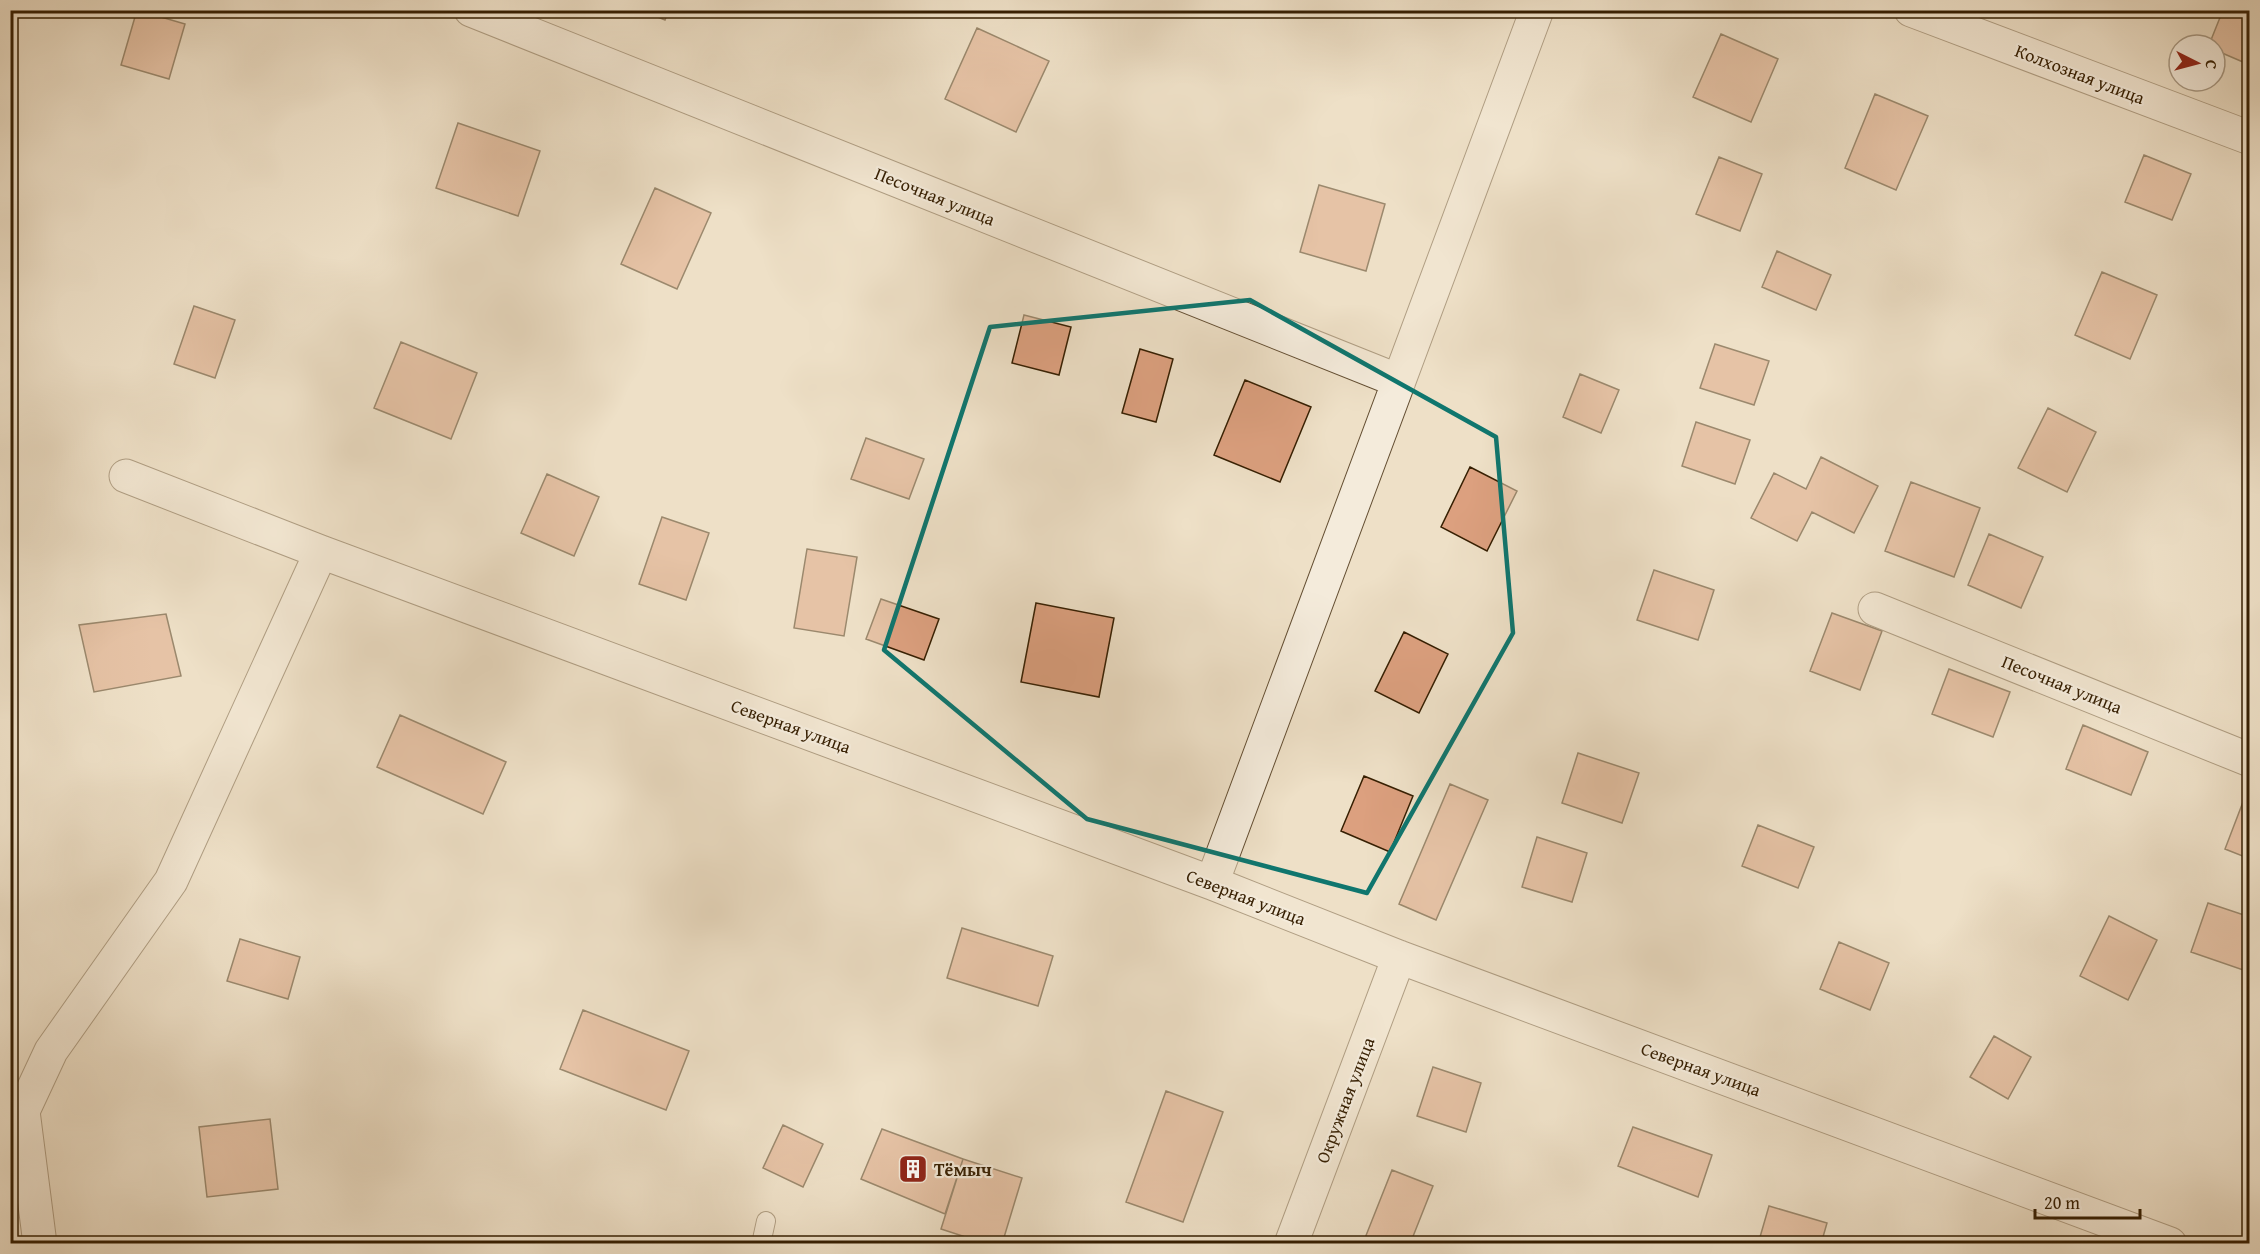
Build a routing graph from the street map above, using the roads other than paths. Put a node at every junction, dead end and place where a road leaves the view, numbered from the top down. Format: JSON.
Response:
{"nodes":[{"id":1,"x":471,"y":10,"type":"edge"},
{"id":2,"x":1537,"y":10,"type":"edge"},
{"id":3,"x":1911,"y":10,"type":"edge"},
{"id":4,"x":2250,"y":138,"type":"edge"},
{"id":5,"x":1399,"y":381,"type":"junction"},
{"id":6,"x":126,"y":476,"type":"dead end"},
{"id":7,"x":321,"y":552,"type":"junction"},
{"id":8,"x":1875,"y":609,"type":"dead end"},
{"id":9,"x":2250,"y":760,"type":"edge"},
{"id":10,"x":1212,"y":883,"type":"junction"},
{"id":11,"x":1399,"y":957,"type":"junction"},
{"id":12,"x":766,"y":1221,"type":"dead end"},
{"id":13,"x":40,"y":1244,"type":"edge"},
{"id":14,"x":762,"y":1244,"type":"edge"},
{"id":15,"x":1291,"y":1244,"type":"edge"},
{"id":16,"x":2170,"y":1244,"type":"edge"}],
"edges":[{"from":1,"to":5,"type":"street","name":"Песочная улица"},
{"from":2,"to":5,"type":"street"},
{"from":3,"to":4,"type":"street","name":"Колхозная улица"},
{"from":5,"to":10,"type":"street"},
{"from":6,"to":7,"type":"street","name":"Северная улица"},
{"from":7,"to":10,"type":"street","name":"Северная улица"},
{"from":7,"to":13,"type":"street"},
{"from":8,"to":9,"type":"street","name":"Песочная улица"},
{"from":10,"to":11,"type":"street","name":"Северная улица"},
{"from":11,"to":15,"type":"street","name":"Окружная улица"},
{"from":11,"to":16,"type":"street","name":"Северная улица"},
{"from":12,"to":14,"type":"lane"}]}
